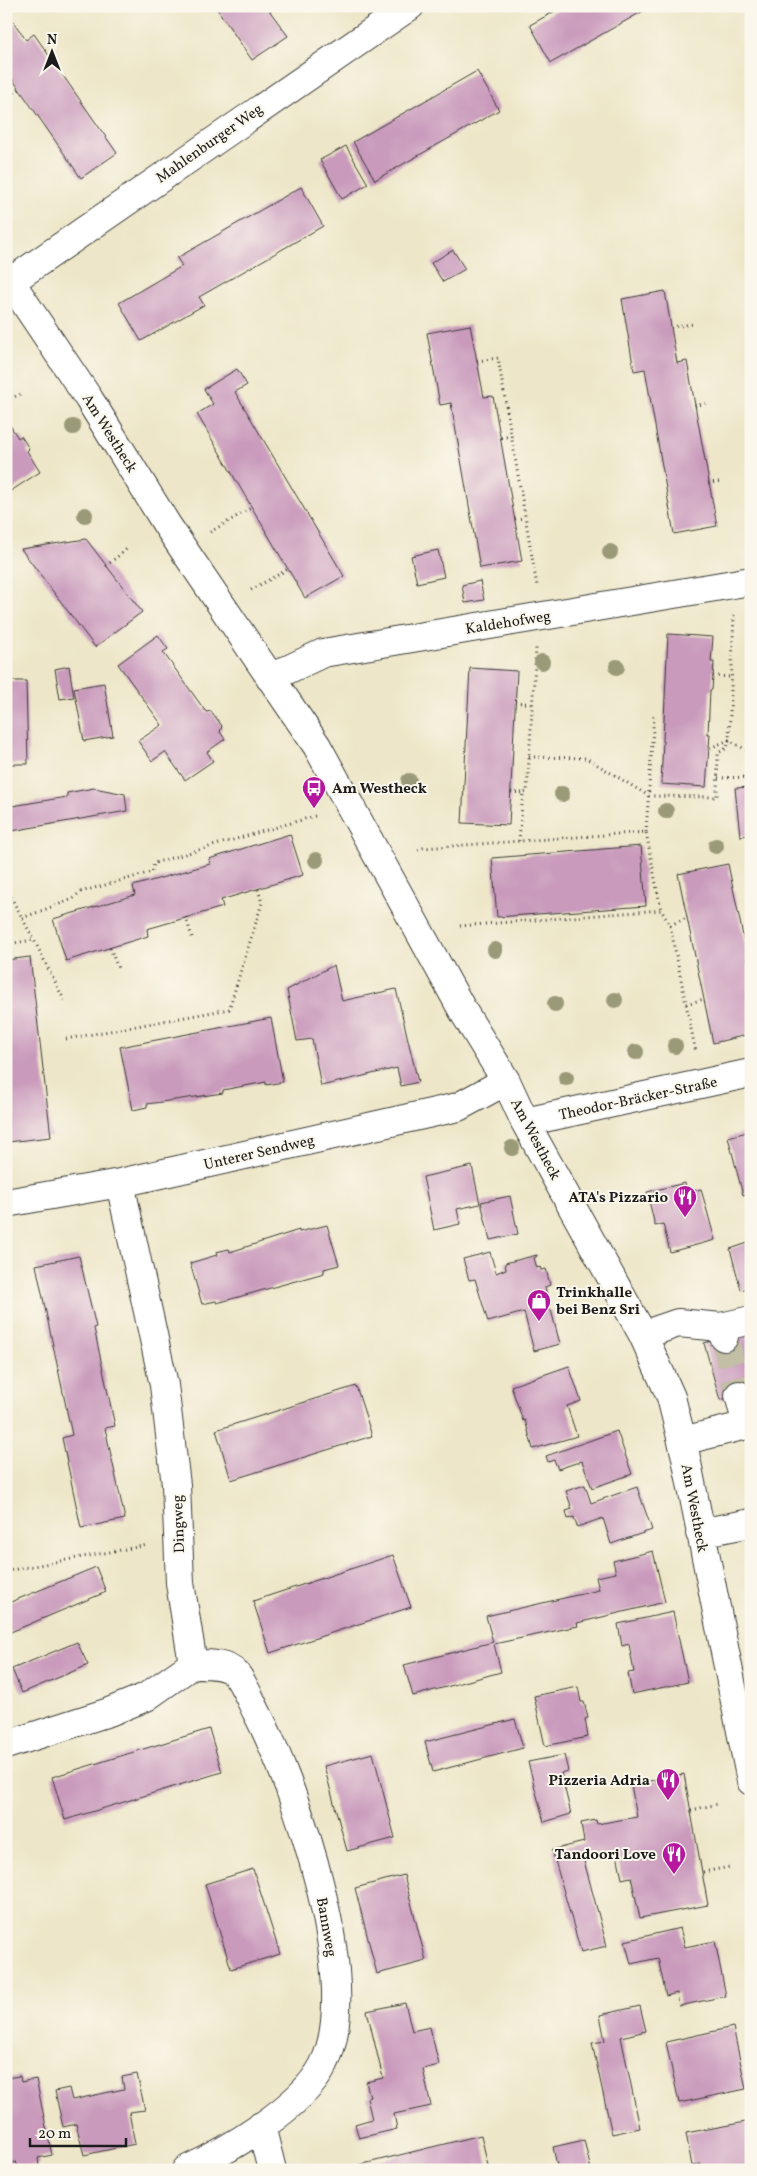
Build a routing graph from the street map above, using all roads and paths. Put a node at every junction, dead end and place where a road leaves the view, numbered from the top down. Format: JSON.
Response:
{"nodes":[{"id":1,"x":410,"y":6,"type":"edge"},
{"id":2,"x":20,"y":89,"type":"dead end"},
{"id":3,"x":6,"y":98,"type":"edge"},
{"id":4,"x":8,"y":278,"type":"edge"},
{"id":5,"x":693,"y":324,"type":"dead end"},
{"id":6,"x":671,"y":327,"type":"dead end"},
{"id":7,"x":477,"y":361,"type":"dead end"},
{"id":8,"x":20,"y":394,"type":"dead end"},
{"id":9,"x":6,"y":401,"type":"edge"},
{"id":10,"x":706,"y":403,"type":"dead end"},
{"id":11,"x":695,"y":406,"type":"dead end"},
{"id":12,"x":511,"y":436,"type":"junction"},
{"id":13,"x":501,"y":438,"type":"dead end"},
{"id":14,"x":719,"y":482,"type":"dead end"},
{"id":15,"x":708,"y":483,"type":"dead end"},
{"id":16,"x":253,"y":507,"type":"dead end"},
{"id":17,"x":525,"y":518,"type":"junction"},
{"id":18,"x":515,"y":519,"type":"dead end"},
{"id":19,"x":210,"y":532,"type":"dead end"},
{"id":20,"x":128,"y":548,"type":"dead end"},
{"id":21,"x":106,"y":566,"type":"dead end"},
{"id":22,"x":288,"y":569,"type":"dead end"},
{"id":23,"x":743,"y":582,"type":"edge"},
{"id":24,"x":251,"y":590,"type":"dead end"},
{"id":25,"x":540,"y":617,"type":"junction"},
{"id":26,"x":713,"y":676,"type":"dead end"},
{"id":27,"x":731,"y":677,"type":"junction"},
{"id":28,"x":270,"y":678,"type":"junction"},
{"id":29,"x":515,"y":702,"type":"dead end"},
{"id":30,"x":532,"y":704,"type":"junction"},
{"id":31,"x":654,"y":714,"type":"dead end"},
{"id":32,"x":729,"y":740,"type":"junction"},
{"id":33,"x":710,"y":748,"type":"dead end"},
{"id":34,"x":751,"y":753,"type":"edge"},
{"id":35,"x":529,"y":757,"type":"junction"},
{"id":36,"x":751,"y":777,"type":"edge"},
{"id":37,"x":718,"y":778,"type":"junction"},
{"id":38,"x":511,"y":792,"type":"dead end"},
{"id":39,"x":523,"y":793,"type":"junction"},
{"id":40,"x":648,"y":796,"type":"junction"},
{"id":41,"x":315,"y":816,"type":"dead end"},
{"id":42,"x":646,"y":832,"type":"junction"},
{"id":43,"x":519,"y":841,"type":"junction"},
{"id":44,"x":418,"y":850,"type":"dead end"},
{"id":45,"x":6,"y":888,"type":"edge"},
{"id":46,"x":258,"y":889,"type":"dead end"},
{"id":47,"x":661,"y":910,"type":"junction"},
{"id":48,"x":22,"y":918,"type":"junction"},
{"id":49,"x":186,"y":918,"type":"dead end"},
{"id":50,"x":687,"y":918,"type":"dead end"},
{"id":51,"x":670,"y":925,"type":"junction"},
{"id":52,"x":460,"y":926,"type":"dead end"},
{"id":53,"x":34,"y":940,"type":"junction"},
{"id":54,"x":193,"y":941,"type":"dead end"},
{"id":55,"x":6,"y":944,"type":"edge"},
{"id":56,"x":110,"y":948,"type":"dead end"},
{"id":57,"x":119,"y":971,"type":"dead end"},
{"id":58,"x":704,"y":999,"type":"dead end"},
{"id":59,"x":64,"y":1000,"type":"dead end"},
{"id":60,"x":686,"y":1004,"type":"junction"},
{"id":61,"x":66,"y":1039,"type":"dead end"},
{"id":62,"x":751,"y":1074,"type":"edge"},
{"id":63,"x":506,"y":1081,"type":"junction"},
{"id":64,"x":702,"y":1084,"type":"junction"},
{"id":65,"x":525,"y":1122,"type":"junction"},
{"id":66,"x":120,"y":1183,"type":"junction"},
{"id":67,"x":6,"y":1203,"type":"edge"},
{"id":68,"x":751,"y":1320,"type":"edge"},
{"id":69,"x":643,"y":1335,"type":"junction"},
{"id":70,"x":739,"y":1395,"type":"tunnel mouth"},
{"id":71,"x":749,"y":1429,"type":"edge"},
{"id":72,"x":682,"y":1441,"type":"junction"},
{"id":73,"x":751,"y":1523,"type":"edge"},
{"id":74,"x":700,"y":1534,"type":"junction"},
{"id":75,"x":178,"y":1539,"type":"junction"},
{"id":76,"x":6,"y":1571,"type":"edge"},
{"id":77,"x":193,"y":1664,"type":"junction"},
{"id":78,"x":6,"y":1745,"type":"edge"},
{"id":79,"x":751,"y":1781,"type":"edge"},
{"id":80,"x":718,"y":1804,"type":"dead end"},
{"id":81,"x":691,"y":1810,"type":"dead end"},
{"id":82,"x":730,"y":1867,"type":"dead end"},
{"id":83,"x":703,"y":1872,"type":"dead end"},
{"id":84,"x":261,"y":2126,"type":"junction"},
{"id":85,"x":186,"y":2170,"type":"edge"},
{"id":86,"x":272,"y":2170,"type":"edge"}],
"edges":[{"from":1,"to":4,"type":"street","name":"Mahlenburger Weg"},
{"from":2,"to":3,"type":"path"},
{"from":4,"to":28,"type":"street","name":"Am Westheck"},
{"from":5,"to":6,"type":"path"},
{"from":7,"to":12,"type":"path"},
{"from":8,"to":9,"type":"path"},
{"from":10,"to":11,"type":"path"},
{"from":12,"to":13,"type":"path"},
{"from":12,"to":17,"type":"path"},
{"from":14,"to":15,"type":"path"},
{"from":16,"to":19,"type":"path"},
{"from":17,"to":18,"type":"path"},
{"from":17,"to":25,"type":"path"},
{"from":20,"to":21,"type":"path"},
{"from":22,"to":24,"type":"path"},
{"from":23,"to":25,"type":"street","name":"Kaldehofweg"},
{"from":23,"to":27,"type":"path"},
{"from":25,"to":28,"type":"street","name":"Kaldehofweg"},
{"from":25,"to":30,"type":"path"},
{"from":26,"to":27,"type":"path"},
{"from":27,"to":32,"type":"path"},
{"from":28,"to":63,"type":"street","name":"Am Westheck"},
{"from":29,"to":30,"type":"path"},
{"from":30,"to":35,"type":"path"},
{"from":31,"to":40,"type":"path"},
{"from":32,"to":33,"type":"path"},
{"from":32,"to":34,"type":"path"},
{"from":32,"to":37,"type":"path"},
{"from":35,"to":39,"type":"path"},
{"from":35,"to":40,"type":"path"},
{"from":36,"to":37,"type":"path"},
{"from":37,"to":40,"type":"path"},
{"from":38,"to":39,"type":"path"},
{"from":39,"to":43,"type":"path"},
{"from":40,"to":42,"type":"path"},
{"from":41,"to":48,"type":"path"},
{"from":42,"to":43,"type":"path"},
{"from":42,"to":47,"type":"path"},
{"from":43,"to":44,"type":"path"},
{"from":45,"to":48,"type":"path"},
{"from":46,"to":61,"type":"path"},
{"from":47,"to":51,"type":"path"},
{"from":47,"to":52,"type":"path"},
{"from":48,"to":53,"type":"path"},
{"from":49,"to":54,"type":"path"},
{"from":50,"to":51,"type":"path"},
{"from":51,"to":60,"type":"path"},
{"from":53,"to":55,"type":"path"},
{"from":53,"to":59,"type":"path"},
{"from":56,"to":57,"type":"path"},
{"from":58,"to":60,"type":"path"},
{"from":60,"to":64,"type":"path"},
{"from":62,"to":64,"type":"street","name":"Theodor-Bräcker-Straße"},
{"from":63,"to":65,"type":"street","name":"Am Westheck"},
{"from":63,"to":66,"type":"street","name":"Unterer Sendweg"},
{"from":64,"to":65,"type":"street","name":"Theodor-Bräcker-Straße"},
{"from":65,"to":69,"type":"street","name":"Am Westheck"},
{"from":66,"to":67,"type":"street","name":"Unterer Sendweg"},
{"from":66,"to":75,"type":"street","name":"Dingweg"},
{"from":68,"to":69,"type":"street"},
{"from":69,"to":72,"type":"street","name":"Am Westheck"},
{"from":70,"to":71,"type":"street"},
{"from":71,"to":72,"type":"street"},
{"from":72,"to":74,"type":"street","name":"Am Westheck"},
{"from":73,"to":74,"type":"street"},
{"from":74,"to":79,"type":"street","name":"Am Westheck"},
{"from":75,"to":76,"type":"path"},
{"from":75,"to":77,"type":"street","name":"Dingweg"},
{"from":77,"to":78,"type":"street"},
{"from":77,"to":84,"type":"street","name":"Bannweg"},
{"from":80,"to":81,"type":"path"},
{"from":82,"to":83,"type":"path"},
{"from":84,"to":85,"type":"street","name":"Bannweg"},
{"from":84,"to":86,"type":"street"}]}
